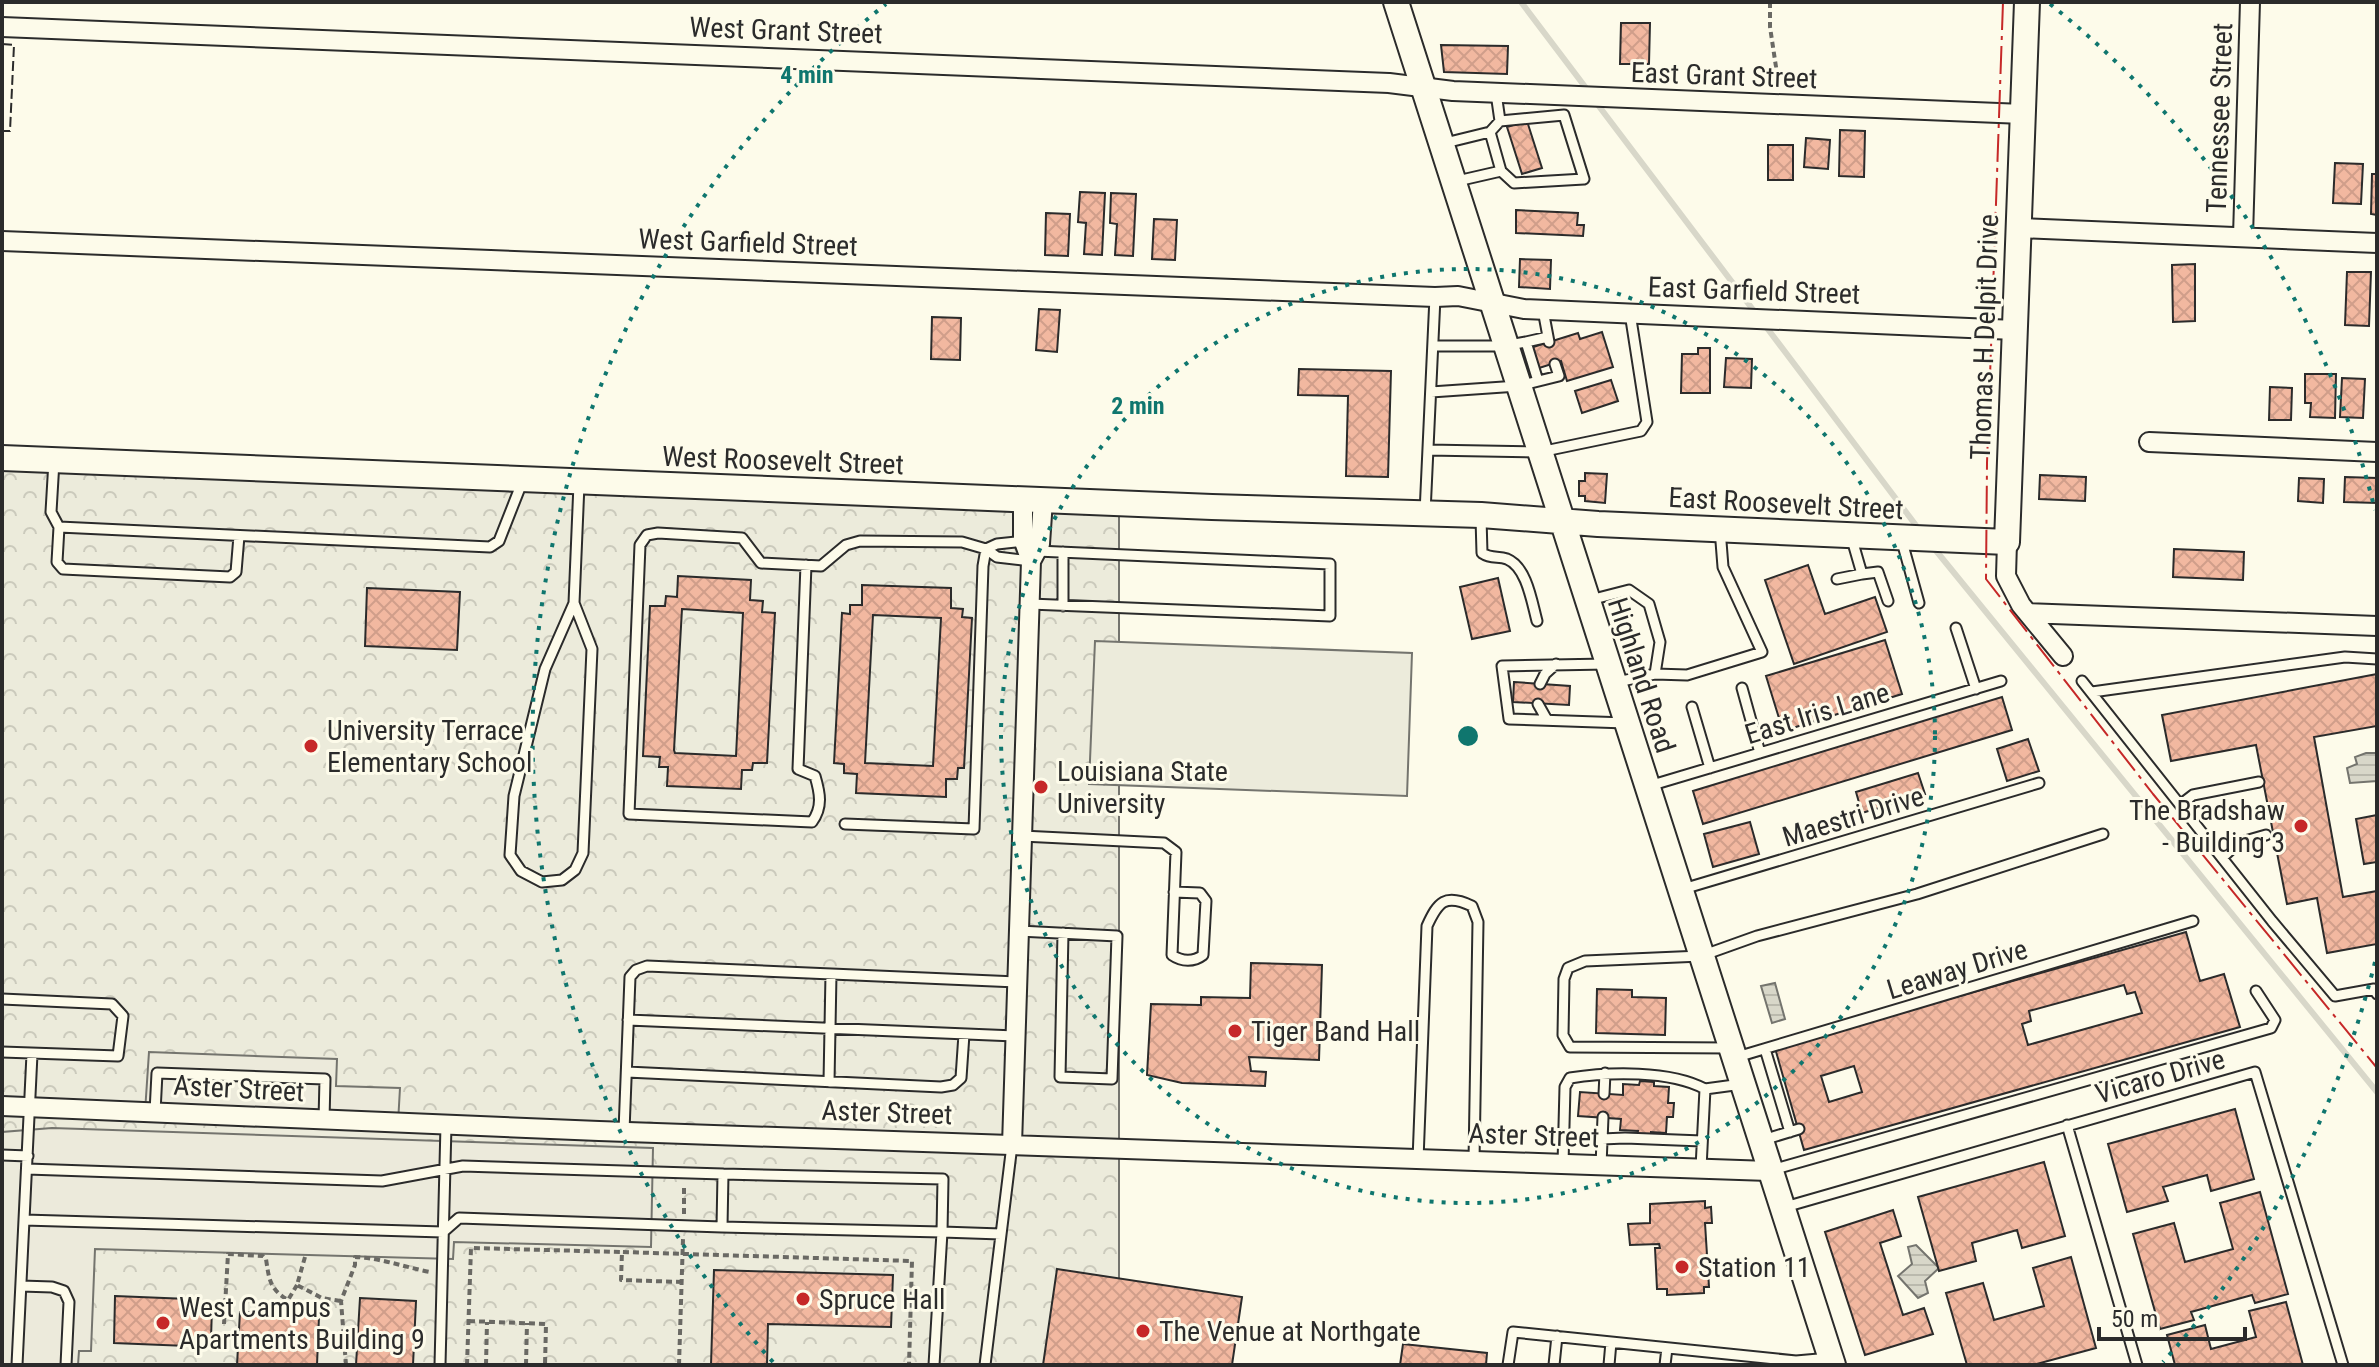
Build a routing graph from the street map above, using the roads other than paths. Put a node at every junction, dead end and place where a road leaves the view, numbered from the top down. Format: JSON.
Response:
{"nodes":[{"id":1,"x":1396,"y":2,"type":"edge"},
{"id":2,"x":2027,"y":2,"type":"edge"},
{"id":3,"x":2250,"y":2,"type":"edge"},
{"id":4,"x":2,"y":27,"type":"edge"},
{"id":5,"x":1424,"y":88,"type":"junction"},
{"id":6,"x":1496,"y":91,"type":"junction"},
{"id":7,"x":2023,"y":114,"type":"junction"},
{"id":8,"x":1500,"y":121,"type":"junction"},
{"id":9,"x":1490,"y":132,"type":"junction"},
{"id":10,"x":1441,"y":145,"type":"junction"},
{"id":11,"x":1501,"y":171,"type":"junction"},
{"id":12,"x":1453,"y":182,"type":"junction"},
{"id":13,"x":2019,"y":228,"type":"junction"},
{"id":14,"x":2243,"y":236,"type":"junction"},
{"id":15,"x":2,"y":241,"type":"edge"},
{"id":16,"x":2377,"y":243,"type":"edge"},
{"id":17,"x":1435,"y":297,"type":"junction"},
{"id":18,"x":1492,"y":303,"type":"junction"},
{"id":19,"x":1543,"y":310,"type":"junction"},
{"id":20,"x":1630,"y":313,"type":"junction"},
{"id":21,"x":2015,"y":330,"type":"junction"},
{"id":22,"x":1515,"y":344,"type":"junction"},
{"id":23,"x":1433,"y":346,"type":"junction"},
{"id":24,"x":1555,"y":364,"type":"dead end"},
{"id":25,"x":1528,"y":384,"type":"junction"},
{"id":26,"x":1431,"y":392,"type":"junction"},
{"id":27,"x":2149,"y":442,"type":"dead end"},
{"id":28,"x":1428,"y":450,"type":"junction"},
{"id":29,"x":1540,"y":452,"type":"junction"},
{"id":30,"x":2377,"y":452,"type":"edge"},
{"id":31,"x":2,"y":458,"type":"edge"},
{"id":32,"x":54,"y":461,"type":"junction"},
{"id":33,"x":523,"y":479,"type":"junction"},
{"id":34,"x":579,"y":482,"type":"junction"},
{"id":35,"x":1033,"y":500,"type":"junction"},
{"id":36,"x":1425,"y":515,"type":"junction"},
{"id":37,"x":1481,"y":515,"type":"junction"},
{"id":38,"x":1562,"y":521,"type":"junction"},
{"id":39,"x":59,"y":527,"type":"junction"},
{"id":40,"x":1720,"y":529,"type":"junction"},
{"id":41,"x":239,"y":536,"type":"junction"},
{"id":42,"x":1851,"y":536,"type":"junction"},
{"id":43,"x":1901,"y":538,"type":"junction"},
{"id":44,"x":2007,"y":542,"type":"junction"},
{"id":45,"x":986,"y":549,"type":"junction"},
{"id":46,"x":1031,"y":551,"type":"junction"},
{"id":47,"x":1063,"y":552,"type":"junction"},
{"id":48,"x":806,"y":565,"type":"junction"},
{"id":49,"x":1862,"y":574,"type":"junction"},
{"id":50,"x":1837,"y":579,"type":"dead end"},
{"id":51,"x":1587,"y":601,"type":"junction"},
{"id":52,"x":1888,"y":601,"type":"dead end"},
{"id":53,"x":574,"y":603,"type":"junction"},
{"id":54,"x":1919,"y":603,"type":"dead end"},
{"id":55,"x":1030,"y":604,"type":"junction"},
{"id":56,"x":1063,"y":606,"type":"junction"},
{"id":57,"x":2028,"y":613,"type":"junction"},
{"id":58,"x":1537,"y":621,"type":"dead end"},
{"id":59,"x":2377,"y":626,"type":"edge"},
{"id":60,"x":1956,"y":628,"type":"dead end"},
{"id":61,"x":2063,"y":656,"type":"dead end"},
{"id":62,"x":2377,"y":659,"type":"edge"},
{"id":63,"x":1556,"y":664,"type":"junction"},
{"id":64,"x":1610,"y":673,"type":"junction"},
{"id":65,"x":1655,"y":674,"type":"junction"},
{"id":66,"x":2001,"y":681,"type":"dead end"},
{"id":67,"x":2082,"y":681,"type":"dead end"},
{"id":68,"x":1540,"y":684,"type":"dead end"},
{"id":69,"x":1742,"y":688,"type":"dead end"},
{"id":70,"x":1976,"y":689,"type":"junction"},
{"id":71,"x":2092,"y":692,"type":"junction"},
{"id":72,"x":1538,"y":704,"type":"dead end"},
{"id":73,"x":1692,"y":707,"type":"dead end"},
{"id":74,"x":1547,"y":720,"type":"junction"},
{"id":75,"x":1626,"y":723,"type":"junction"},
{"id":76,"x":1760,"y":753,"type":"junction"},
{"id":77,"x":1710,"y":768,"type":"junction"},
{"id":78,"x":2259,"y":782,"type":"dead end"},
{"id":79,"x":2039,"y":783,"type":"dead end"},
{"id":80,"x":1646,"y":787,"type":"junction"},
{"id":81,"x":2180,"y":805,"type":"junction"},
{"id":82,"x":845,"y":824,"type":"dead end"},
{"id":83,"x":2103,"y":834,"type":"dead end"},
{"id":84,"x":2266,"y":835,"type":"dead end"},
{"id":85,"x":1022,"y":836,"type":"junction"},
{"id":86,"x":2222,"y":858,"type":"junction"},
{"id":87,"x":1679,"y":890,"type":"junction"},
{"id":88,"x":1174,"y":892,"type":"junction"},
{"id":89,"x":2193,"y":921,"type":"dead end"},
{"id":90,"x":1019,"y":931,"type":"junction"},
{"id":91,"x":1063,"y":933,"type":"junction"},
{"id":92,"x":1701,"y":956,"type":"junction"},
{"id":93,"x":831,"y":974,"type":"junction"},
{"id":94,"x":1017,"y":982,"type":"junction"},
{"id":95,"x":2376,"y":990,"type":"edge"},
{"id":96,"x":2256,"y":991,"type":"dead end"},
{"id":97,"x":2,"y":999,"type":"edge"},
{"id":98,"x":628,"y":1020,"type":"junction"},
{"id":99,"x":829,"y":1028,"type":"junction"},
{"id":100,"x":964,"y":1034,"type":"junction"},
{"id":101,"x":1015,"y":1036,"type":"junction"},
{"id":102,"x":1765,"y":1049,"type":"junction"},
{"id":103,"x":2,"y":1052,"type":"edge"},
{"id":104,"x":1732,"y":1053,"type":"junction"},
{"id":105,"x":32,"y":1054,"type":"junction"},
{"id":106,"x":627,"y":1072,"type":"junction"},
{"id":107,"x":1605,"y":1073,"type":"junction"},
{"id":108,"x":829,"y":1082,"type":"junction"},
{"id":109,"x":1742,"y":1084,"type":"junction"},
{"id":110,"x":1705,"y":1089,"type":"junction"},
{"id":111,"x":1604,"y":1094,"type":"dead end"},
{"id":112,"x":2,"y":1106,"type":"edge"},
{"id":113,"x":30,"y":1107,"type":"junction"},
{"id":114,"x":155,"y":1112,"type":"junction"},
{"id":115,"x":1603,"y":1117,"type":"dead end"},
{"id":116,"x":324,"y":1120,"type":"junction"},
{"id":117,"x":446,"y":1125,"type":"junction"},
{"id":118,"x":2067,"y":1125,"type":"junction"},
{"id":119,"x":624,"y":1131,"type":"junction"},
{"id":120,"x":1602,"y":1139,"type":"junction"},
{"id":121,"x":1702,"y":1141,"type":"junction"},
{"id":122,"x":1760,"y":1141,"type":"junction"},
{"id":123,"x":1012,"y":1145,"type":"junction"},
{"id":124,"x":2,"y":1155,"type":"edge"},
{"id":125,"x":28,"y":1156,"type":"junction"},
{"id":126,"x":1418,"y":1160,"type":"junction"},
{"id":127,"x":1474,"y":1161,"type":"junction"},
{"id":128,"x":1563,"y":1164,"type":"junction"},
{"id":129,"x":1601,"y":1165,"type":"junction"},
{"id":130,"x":1701,"y":1168,"type":"junction"},
{"id":131,"x":27,"y":1169,"type":"junction"},
{"id":132,"x":445,"y":1170,"type":"junction"},
{"id":133,"x":1769,"y":1171,"type":"junction"},
{"id":134,"x":723,"y":1174,"type":"junction"},
{"id":135,"x":1782,"y":1208,"type":"junction"},
{"id":136,"x":24,"y":1220,"type":"junction"},
{"id":137,"x":722,"y":1227,"type":"junction"},
{"id":138,"x":443,"y":1232,"type":"junction"},
{"id":139,"x":942,"y":1232,"type":"junction"},
{"id":140,"x":1001,"y":1234,"type":"junction"},
{"id":141,"x":21,"y":1286,"type":"junction"},
{"id":142,"x":1557,"y":1336,"type":"junction"},
{"id":143,"x":1611,"y":1342,"type":"junction"},
{"id":144,"x":1667,"y":1348,"type":"junction"},
{"id":145,"x":1832,"y":1361,"type":"edge"},
{"id":146,"x":17,"y":1365,"type":"edge"},
{"id":147,"x":66,"y":1365,"type":"edge"},
{"id":148,"x":440,"y":1365,"type":"edge"},
{"id":149,"x":934,"y":1365,"type":"edge"},
{"id":150,"x":985,"y":1365,"type":"edge"},
{"id":151,"x":1508,"y":1365,"type":"edge"},
{"id":152,"x":1554,"y":1365,"type":"edge"},
{"id":153,"x":1609,"y":1365,"type":"edge"},
{"id":154,"x":1665,"y":1365,"type":"edge"},
{"id":155,"x":2137,"y":1365,"type":"edge"},
{"id":156,"x":2343,"y":1365,"type":"edge"}],
"edges":[{"from":1,"to":5,"type":"main road","name":"Highland Road"},
{"from":2,"to":7,"type":"main road","name":"Thomas H Delpit Drive"},
{"from":3,"to":14,"type":"street","name":"Tennessee Street"},
{"from":4,"to":5,"type":"street","name":"West Grant Street"},
{"from":5,"to":6,"type":"street","name":"East Grant Street"},
{"from":5,"to":10,"type":"main road","name":"Highland Road"},
{"from":6,"to":7,"type":"street","name":"East Grant Street"},
{"from":6,"to":8,"type":"lane"},
{"from":7,"to":13,"type":"main road","name":"Thomas H Delpit Drive"},
{"from":8,"to":9,"type":"lane"},
{"from":8,"to":11,"type":"lane"},
{"from":9,"to":10,"type":"lane"},
{"from":9,"to":11,"type":"lane"},
{"from":10,"to":12,"type":"main road","name":"Highland Road"},
{"from":11,"to":12,"type":"lane"},
{"from":12,"to":18,"type":"main road","name":"Highland Road"},
{"from":13,"to":14,"type":"street"},
{"from":13,"to":21,"type":"main road","name":"Thomas H Delpit Drive"},
{"from":14,"to":16,"type":"street"},
{"from":15,"to":17,"type":"street","name":"West Garfield Street"},
{"from":17,"to":18,"type":"street","name":"West Garfield Street"},
{"from":17,"to":23,"type":"lane"},
{"from":18,"to":19,"type":"street","name":"East Garfield Street"},
{"from":18,"to":22,"type":"main road","name":"Highland Road"},
{"from":19,"to":20,"type":"street","name":"East Garfield Street"},
{"from":19,"to":22,"type":"lane"},
{"from":20,"to":21,"type":"street","name":"East Garfield Street"},
{"from":20,"to":29,"type":"lane"},
{"from":21,"to":44,"type":"main road","name":"Thomas H Delpit Drive"},
{"from":22,"to":23,"type":"lane"},
{"from":22,"to":25,"type":"main road","name":"Highland Road"},
{"from":23,"to":26,"type":"lane"},
{"from":24,"to":25,"type":"lane"},
{"from":25,"to":26,"type":"lane"},
{"from":25,"to":29,"type":"main road","name":"Highland Road"},
{"from":26,"to":28,"type":"lane"},
{"from":27,"to":30,"type":"street"},
{"from":28,"to":29,"type":"lane"},
{"from":28,"to":36,"type":"lane"},
{"from":29,"to":38,"type":"main road","name":"Highland Road"},
{"from":31,"to":32,"type":"main road","name":"West Roosevelt Street"},
{"from":32,"to":33,"type":"main road","name":"West Roosevelt Street"},
{"from":32,"to":39,"type":"lane"},
{"from":33,"to":34,"type":"main road","name":"West Roosevelt Street"},
{"from":33,"to":41,"type":"lane"},
{"from":34,"to":35,"type":"main road","name":"West Roosevelt Street"},
{"from":34,"to":53,"type":"lane"},
{"from":35,"to":36,"type":"main road","name":"West Roosevelt Street"},
{"from":35,"to":46,"type":"street"},
{"from":36,"to":37,"type":"main road","name":"West Roosevelt Street"},
{"from":37,"to":38,"type":"main road","name":"West Roosevelt Street"},
{"from":37,"to":58,"type":"lane"},
{"from":38,"to":40,"type":"main road","name":"East Roosevelt Street"},
{"from":38,"to":51,"type":"main road","name":"Highland Road"},
{"from":39,"to":41,"type":"lane"},
{"from":39,"to":41,"type":"lane"},
{"from":40,"to":42,"type":"main road","name":"East Roosevelt Street"},
{"from":40,"to":65,"type":"lane"},
{"from":42,"to":43,"type":"main road","name":"East Roosevelt Street"},
{"from":42,"to":49,"type":"lane"},
{"from":43,"to":44,"type":"main road","name":"East Roosevelt Street"},
{"from":43,"to":54,"type":"lane"},
{"from":44,"to":57,"type":"street","name":"Thomas H Delpit Drive"},
{"from":45,"to":46,"type":"lane"},
{"from":45,"to":46,"type":"lane"},
{"from":45,"to":48,"type":"lane"},
{"from":45,"to":82,"type":"lane"},
{"from":46,"to":47,"type":"lane"},
{"from":46,"to":55,"type":"street"},
{"from":47,"to":56,"type":"lane"},
{"from":47,"to":56,"type":"lane"},
{"from":48,"to":48,"type":"lane"},
{"from":49,"to":50,"type":"lane"},
{"from":49,"to":52,"type":"lane"},
{"from":51,"to":64,"type":"main road","name":"Highland Road"},
{"from":51,"to":65,"type":"lane"},
{"from":53,"to":53,"type":"lane"},
{"from":55,"to":56,"type":"lane"},
{"from":55,"to":85,"type":"street"},
{"from":57,"to":59,"type":"street"},
{"from":57,"to":61,"type":"street","name":"Thomas H Delpit Drive"},
{"from":60,"to":70,"type":"lane"},
{"from":62,"to":71,"type":"lane"},
{"from":63,"to":64,"type":"lane"},
{"from":63,"to":68,"type":"lane"},
{"from":63,"to":74,"type":"lane"},
{"from":64,"to":65,"type":"lane"},
{"from":64,"to":75,"type":"main road","name":"Highland Road"},
{"from":66,"to":70,"type":"lane","name":"East Iris Lane"},
{"from":67,"to":71,"type":"lane"},
{"from":69,"to":76,"type":"lane"},
{"from":70,"to":76,"type":"lane","name":"East Iris Lane"},
{"from":71,"to":81,"type":"lane"},
{"from":72,"to":74,"type":"lane"},
{"from":73,"to":77,"type":"lane"},
{"from":74,"to":75,"type":"lane"},
{"from":75,"to":80,"type":"main road","name":"Highland Road"},
{"from":76,"to":77,"type":"lane","name":"East Iris Lane"},
{"from":77,"to":80,"type":"lane","name":"East Iris Lane"},
{"from":78,"to":81,"type":"lane"},
{"from":79,"to":87,"type":"lane","name":"Maestri Drive"},
{"from":80,"to":87,"type":"main road","name":"Highland Road"},
{"from":81,"to":86,"type":"lane"},
{"from":83,"to":92,"type":"lane"},
{"from":84,"to":86,"type":"lane"},
{"from":85,"to":88,"type":"lane"},
{"from":85,"to":90,"type":"street"},
{"from":86,"to":95,"type":"lane"},
{"from":87,"to":92,"type":"main road","name":"Highland Road"},
{"from":88,"to":88,"type":"lane"},
{"from":89,"to":102,"type":"lane","name":"Leaway Drive"},
{"from":90,"to":91,"type":"lane"},
{"from":90,"to":94,"type":"street"},
{"from":91,"to":91,"type":"lane"},
{"from":92,"to":104,"type":"main road","name":"Highland Road"},
{"from":92,"to":104,"type":"lane","name":"Leaway Drive"},
{"from":93,"to":94,"type":"lane"},
{"from":93,"to":98,"type":"lane"},
{"from":93,"to":99,"type":"lane"},
{"from":94,"to":101,"type":"street"},
{"from":96,"to":133,"type":"lane"},
{"from":97,"to":105,"type":"lane"},
{"from":98,"to":99,"type":"lane"},
{"from":98,"to":106,"type":"lane"},
{"from":99,"to":100,"type":"lane"},
{"from":99,"to":108,"type":"lane"},
{"from":100,"to":101,"type":"lane"},
{"from":100,"to":108,"type":"lane"},
{"from":101,"to":123,"type":"street"},
{"from":102,"to":104,"type":"lane","name":"Leaway Drive"},
{"from":102,"to":122,"type":"lane"},
{"from":103,"to":105,"type":"lane"},
{"from":104,"to":109,"type":"main road","name":"Highland Road"},
{"from":105,"to":113,"type":"lane"},
{"from":106,"to":108,"type":"lane"},
{"from":106,"to":119,"type":"lane"},
{"from":107,"to":110,"type":"lane"},
{"from":107,"to":111,"type":"lane"},
{"from":107,"to":128,"type":"lane"},
{"from":109,"to":110,"type":"lane"},
{"from":109,"to":122,"type":"main road","name":"Highland Road"},
{"from":110,"to":121,"type":"lane"},
{"from":112,"to":113,"type":"street","name":"Aster Street"},
{"from":113,"to":114,"type":"street","name":"Aster Street"},
{"from":113,"to":125,"type":"lane"},
{"from":114,"to":116,"type":"street","name":"Aster Street"},
{"from":114,"to":116,"type":"lane"},
{"from":115,"to":120,"type":"lane"},
{"from":116,"to":117,"type":"street","name":"Aster Street"},
{"from":117,"to":119,"type":"street","name":"Aster Street"},
{"from":117,"to":132,"type":"lane"},
{"from":118,"to":135,"type":"lane","name":"Vicaro Drive"},
{"from":118,"to":155,"type":"lane"},
{"from":118,"to":156,"type":"lane","name":"Vicaro Drive"},
{"from":119,"to":123,"type":"street","name":"Aster Street"},
{"from":120,"to":121,"type":"lane"},
{"from":120,"to":129,"type":"lane"},
{"from":121,"to":130,"type":"lane"},
{"from":122,"to":133,"type":"main road","name":"Highland Road"},
{"from":123,"to":126,"type":"street","name":"Aster Street"},
{"from":123,"to":140,"type":"lane"},
{"from":124,"to":125,"type":"lane"},
{"from":125,"to":131,"type":"lane"},
{"from":126,"to":127,"type":"street","name":"Aster Street"},
{"from":126,"to":127,"type":"lane"},
{"from":127,"to":128,"type":"street","name":"Aster Street"},
{"from":128,"to":129,"type":"street","name":"Aster Street"},
{"from":129,"to":130,"type":"street","name":"Aster Street"},
{"from":130,"to":133,"type":"street","name":"Aster Street"},
{"from":131,"to":132,"type":"lane"},
{"from":131,"to":136,"type":"lane"},
{"from":132,"to":134,"type":"lane"},
{"from":132,"to":138,"type":"lane"},
{"from":133,"to":135,"type":"main road","name":"Highland Road"},
{"from":134,"to":137,"type":"lane"},
{"from":134,"to":139,"type":"lane"},
{"from":135,"to":145,"type":"main road","name":"Highland Road"},
{"from":136,"to":138,"type":"lane"},
{"from":136,"to":141,"type":"lane"},
{"from":137,"to":138,"type":"lane"},
{"from":137,"to":139,"type":"lane"},
{"from":138,"to":148,"type":"lane"},
{"from":139,"to":140,"type":"lane"},
{"from":139,"to":149,"type":"lane"},
{"from":140,"to":150,"type":"lane"},
{"from":141,"to":146,"type":"lane"},
{"from":141,"to":147,"type":"lane"},
{"from":142,"to":143,"type":"lane"},
{"from":142,"to":151,"type":"lane"},
{"from":142,"to":152,"type":"lane"},
{"from":143,"to":144,"type":"lane"},
{"from":143,"to":153,"type":"lane"},
{"from":144,"to":145,"type":"lane"},
{"from":144,"to":154,"type":"lane"}]}
